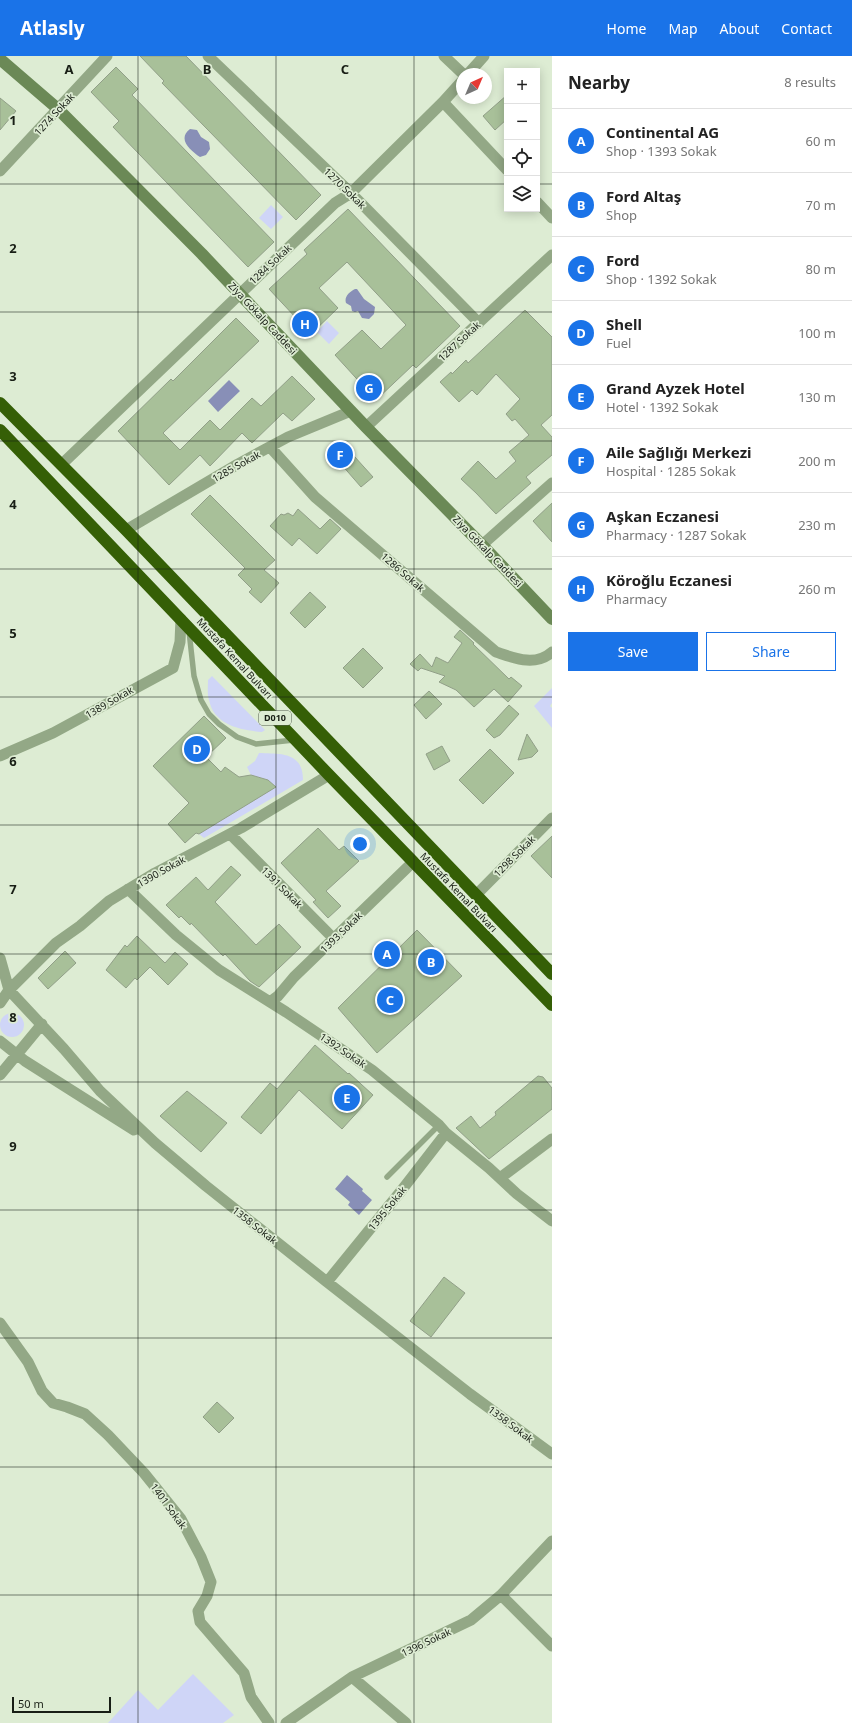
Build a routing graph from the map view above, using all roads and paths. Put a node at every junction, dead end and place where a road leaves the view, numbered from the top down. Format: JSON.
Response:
{"nodes":[{"id":1,"x":107,"y":56,"type":"edge"},
{"id":2,"x":208,"y":56,"type":"edge"},
{"id":3,"x":444,"y":56,"type":"edge"},
{"id":4,"x":484,"y":56,"type":"edge"},
{"id":5,"x":0,"y":59,"type":"edge"},
{"id":6,"x":457,"y":68,"type":"edge"},
{"id":7,"x":473,"y":68,"type":"edge"},
{"id":8,"x":456,"y":88,"type":"edge"},
{"id":9,"x":443,"y":102,"type":"junction"},
{"id":10,"x":58,"y":109,"type":"junction"},
{"id":11,"x":504,"y":167,"type":"edge"},
{"id":12,"x":0,"y":171,"type":"edge"},
{"id":13,"x":351,"y":193,"type":"junction"},
{"id":14,"x":540,"y":205,"type":"edge"},
{"id":15,"x":552,"y":218,"type":"edge"},
{"id":16,"x":552,"y":255,"type":"edge"},
{"id":17,"x":240,"y":292,"type":"junction"},
{"id":18,"x":478,"y":323,"type":"junction"},
{"id":19,"x":0,"y":403,"type":"edge"},
{"id":20,"x":351,"y":411,"type":"junction"},
{"id":21,"x":366,"y":427,"type":"junction"},
{"id":22,"x":0,"y":430,"type":"edge"},
{"id":23,"x":270,"y":447,"type":"junction"},
{"id":24,"x":61,"y":465,"type":"junction"},
{"id":25,"x":552,"y":483,"type":"edge"},
{"id":26,"x":126,"y":530,"type":"junction"},
{"id":27,"x":482,"y":545,"type":"junction"},
{"id":28,"x":552,"y":619,"type":"edge"},
{"id":29,"x":185,"y":623,"type":"junction"},
{"id":30,"x":552,"y":652,"type":"edge"},
{"id":31,"x":296,"y":740,"type":"junction"},
{"id":32,"x":0,"y":756,"type":"edge"},
{"id":33,"x":329,"y":775,"type":"junction"},
{"id":34,"x":552,"y":818,"type":"edge"},
{"id":35,"x":230,"y":834,"type":"junction"},
{"id":36,"x":413,"y":862,"type":"junction"},
{"id":37,"x":128,"y":889,"type":"junction"},
{"id":38,"x":476,"y":895,"type":"junction"},
{"id":39,"x":334,"y":939,"type":"junction"},
{"id":40,"x":0,"y":958,"type":"edge"},
{"id":41,"x":552,"y":974,"type":"edge"},
{"id":42,"x":9,"y":990,"type":"junction"},
{"id":43,"x":270,"y":1002,"type":"junction"},
{"id":44,"x":0,"y":1003,"type":"edge"},
{"id":45,"x":552,"y":1005,"type":"edge"},
{"id":46,"x":42,"y":1024,"type":"junction"},
{"id":47,"x":0,"y":1041,"type":"edge"},
{"id":48,"x":17,"y":1055,"type":"junction"},
{"id":49,"x":0,"y":1075,"type":"edge"},
{"id":50,"x":442,"y":1129,"type":"junction"},
{"id":51,"x":552,"y":1138,"type":"edge"},
{"id":52,"x":155,"y":1143,"type":"junction"},
{"id":53,"x":387,"y":1177,"type":"dead end"},
{"id":54,"x":500,"y":1178,"type":"junction"},
{"id":55,"x":552,"y":1221,"type":"edge"},
{"id":56,"x":327,"y":1282,"type":"junction"},
{"id":57,"x":0,"y":1323,"type":"edge"},
{"id":58,"x":552,"y":1454,"type":"edge"},
{"id":59,"x":552,"y":1541,"type":"edge"},
{"id":60,"x":501,"y":1595,"type":"junction"},
{"id":61,"x":552,"y":1646,"type":"edge"},
{"id":62,"x":352,"y":1677,"type":"junction"},
{"id":63,"x":269,"y":1723,"type":"edge"},
{"id":64,"x":286,"y":1723,"type":"edge"},
{"id":65,"x":406,"y":1723,"type":"edge"}],
"edges":[{"from":1,"to":10,"type":"street","name":"1274 Sokak"},
{"from":2,"to":13,"type":"street","name":"1270 Sokak"},
{"from":3,"to":6,"type":"street"},
{"from":4,"to":7,"type":"street"},
{"from":5,"to":10,"type":"street","name":"Ziya Gökalp Caddesi"},
{"from":8,"to":9,"type":"street","name":"1284 Sokak"},
{"from":9,"to":11,"type":"street"},
{"from":9,"to":13,"type":"street","name":"1284 Sokak"},
{"from":10,"to":12,"type":"street","name":"1274 Sokak"},
{"from":10,"to":17,"type":"street","name":"Ziya Gökalp Caddesi"},
{"from":13,"to":17,"type":"street","name":"1284 Sokak"},
{"from":13,"to":18,"type":"street","name":"1270 Sokak"},
{"from":14,"to":15,"type":"street"},
{"from":16,"to":18,"type":"street","name":"1287 Sokak"},
{"from":17,"to":20,"type":"street","name":"Ziya Gökalp Caddesi"},
{"from":17,"to":24,"type":"street","name":"1284 Sokak"},
{"from":18,"to":21,"type":"street","name":"1287 Sokak"},
{"from":19,"to":24,"type":"highway","name":"Mustafa Kemal Bulvarı","number":"D010"},
{"from":20,"to":21,"type":"street","name":"Ziya Gökalp Caddesi"},
{"from":20,"to":23,"type":"street","name":"1285 Sokak"},
{"from":21,"to":27,"type":"street","name":"Ziya Gökalp Caddesi"},
{"from":22,"to":29,"type":"highway","name":"Mustafa Kemal Bulvarı","number":"D010"},
{"from":23,"to":26,"type":"street","name":"1285 Sokak"},
{"from":23,"to":30,"type":"street","name":"1286 Sokak"},
{"from":24,"to":26,"type":"highway","name":"Mustafa Kemal Bulvarı","number":"D010"},
{"from":25,"to":27,"type":"street"},
{"from":26,"to":38,"type":"highway","name":"Mustafa Kemal Bulvarı","number":"D010"},
{"from":27,"to":28,"type":"street","name":"Ziya Gökalp Caddesi"},
{"from":29,"to":31,"type":"highway","name":"Mustafa Kemal Bulvarı","number":"D010"},
{"from":29,"to":31,"type":"lane"},
{"from":29,"to":32,"type":"street","name":"1389 Sokak"},
{"from":31,"to":33,"type":"highway","name":"Mustafa Kemal Bulvarı","number":"D010"},
{"from":33,"to":35,"type":"street","name":"1390 Sokak"},
{"from":33,"to":36,"type":"highway","name":"Mustafa Kemal Bulvarı","number":"D010"},
{"from":34,"to":38,"type":"street","name":"1298 Sokak"},
{"from":35,"to":37,"type":"street","name":"1390 Sokak"},
{"from":35,"to":39,"type":"street","name":"1391 Sokak"},
{"from":36,"to":39,"type":"street","name":"1393 Sokak"},
{"from":36,"to":45,"type":"highway","name":"Mustafa Kemal Bulvarı","number":"D010"},
{"from":37,"to":42,"type":"street","name":"1390 Sokak"},
{"from":37,"to":43,"type":"street","name":"1392 Sokak"},
{"from":38,"to":41,"type":"highway","name":"Mustafa Kemal Bulvarı","number":"D010"},
{"from":39,"to":43,"type":"street","name":"1393 Sokak"},
{"from":40,"to":42,"type":"street","name":"1358 Sokak"},
{"from":42,"to":44,"type":"street","name":"1390 Sokak"},
{"from":42,"to":46,"type":"street","name":"1358 Sokak"},
{"from":43,"to":50,"type":"street","name":"1392 Sokak"},
{"from":46,"to":48,"type":"street"},
{"from":46,"to":52,"type":"street","name":"1358 Sokak"},
{"from":47,"to":48,"type":"street"},
{"from":48,"to":49,"type":"street"},
{"from":48,"to":52,"type":"street"},
{"from":50,"to":53,"type":"lane"},
{"from":50,"to":54,"type":"street","name":"1392 Sokak"},
{"from":50,"to":56,"type":"street","name":"1395 Sokak"},
{"from":51,"to":54,"type":"street"},
{"from":52,"to":56,"type":"street","name":"1358 Sokak"},
{"from":54,"to":55,"type":"street","name":"1392 Sokak"},
{"from":56,"to":58,"type":"street","name":"1358 Sokak"},
{"from":57,"to":63,"type":"street","name":"1401 Sokak"},
{"from":59,"to":60,"type":"street","name":"1396 Sokak"},
{"from":60,"to":61,"type":"street"},
{"from":60,"to":62,"type":"street","name":"1396 Sokak"},
{"from":62,"to":64,"type":"street","name":"1396 Sokak"},
{"from":62,"to":65,"type":"street"}]}
